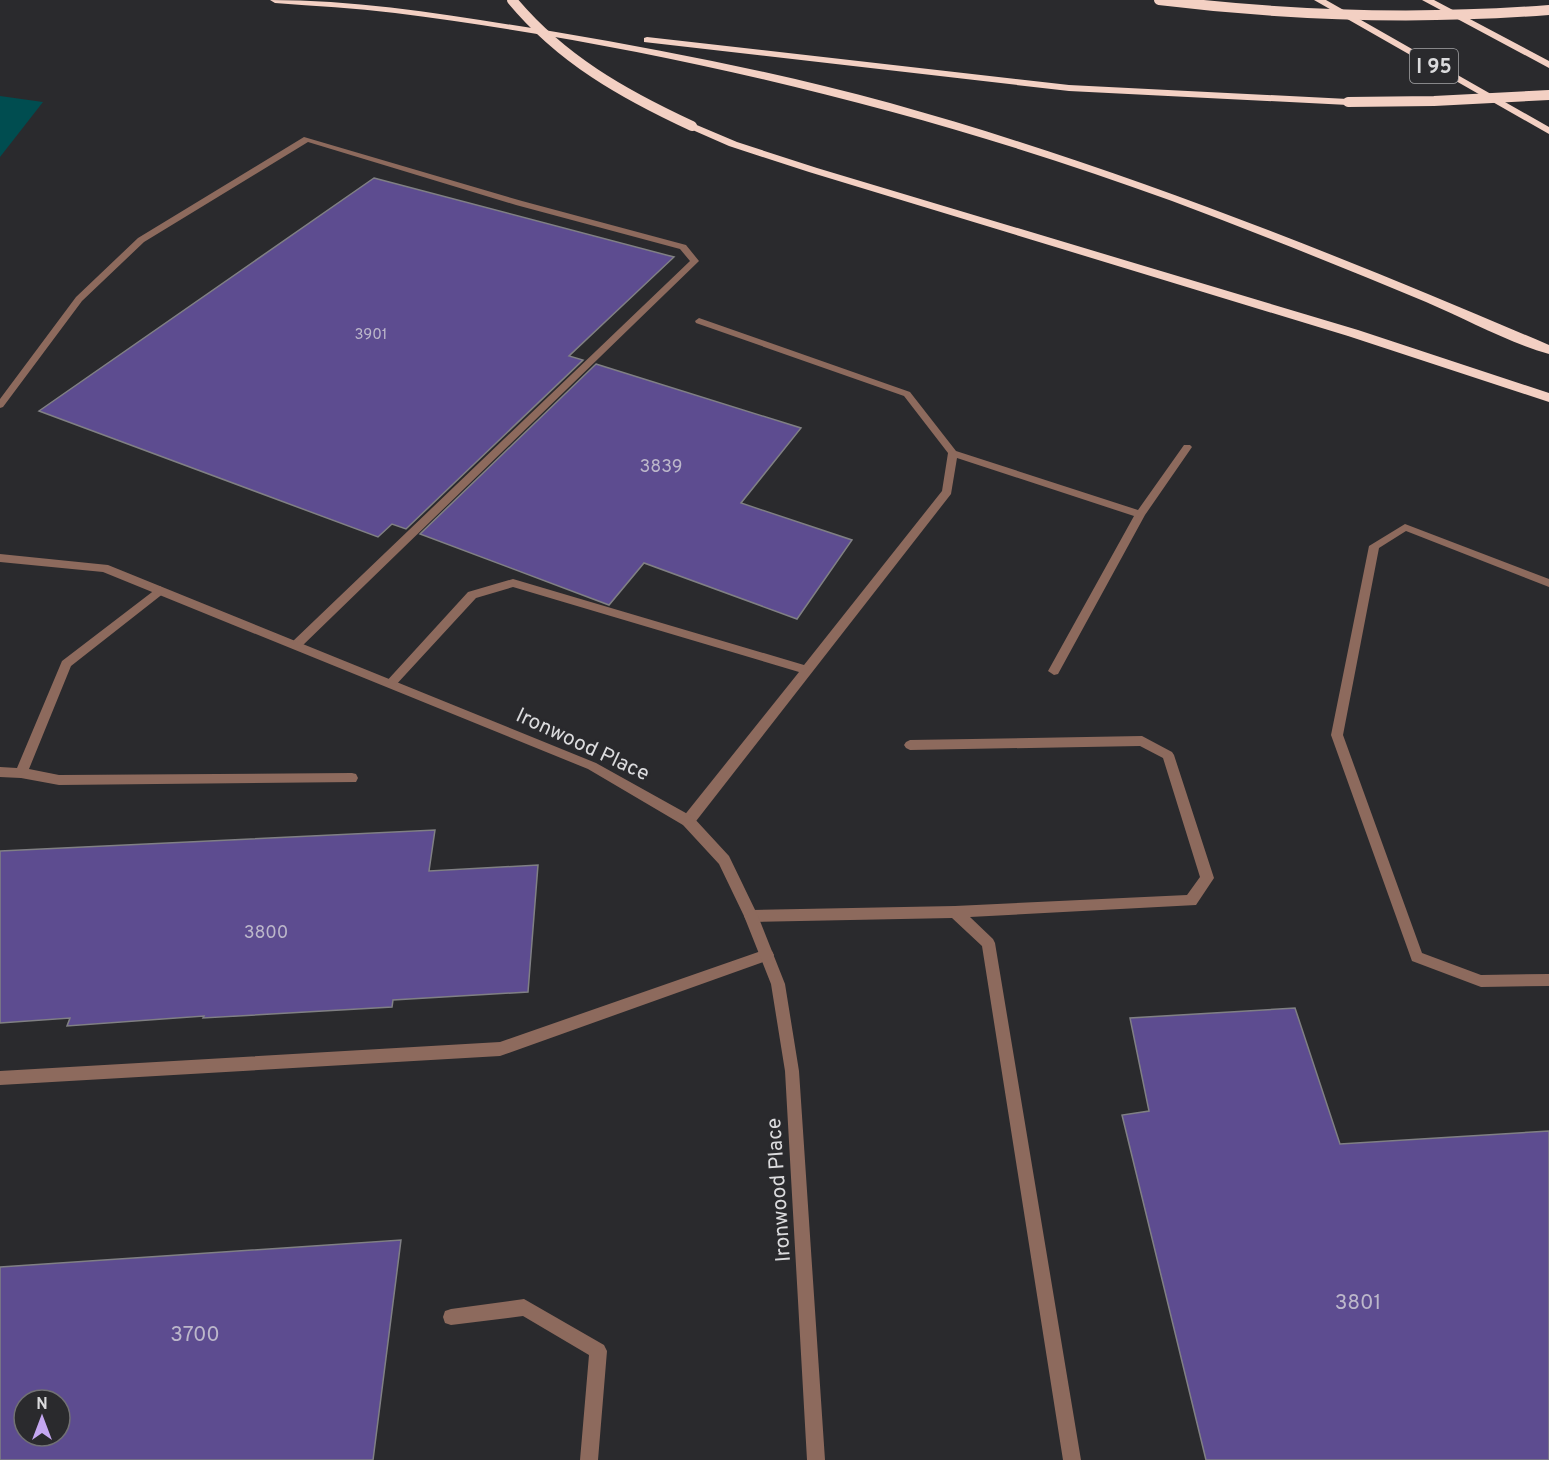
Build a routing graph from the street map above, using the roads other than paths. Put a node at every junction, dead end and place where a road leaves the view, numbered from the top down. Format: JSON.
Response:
{"nodes":[{"id":1,"x":275,"y":0,"type":"edge"},
{"id":2,"x":512,"y":0,"type":"edge"},
{"id":3,"x":1159,"y":0,"type":"edge"},
{"id":4,"x":1319,"y":0,"type":"edge"},
{"id":5,"x":1427,"y":0,"type":"edge"},
{"id":6,"x":392,"y":10,"type":"junction"},
{"id":7,"x":1549,"y":10,"type":"edge"},
{"id":8,"x":1549,"y":65,"type":"edge"},
{"id":9,"x":1549,"y":95,"type":"edge"},
{"id":10,"x":1549,"y":131,"type":"edge"},
{"id":11,"x":699,"y":321,"type":"dead end"},
{"id":12,"x":1549,"y":350,"type":"edge"},
{"id":13,"x":1549,"y":398,"type":"edge"},
{"id":14,"x":0,"y":405,"type":"edge"},
{"id":15,"x":1187,"y":447,"type":"dead end"},
{"id":16,"x":953,"y":453,"type":"junction"},
{"id":17,"x":1140,"y":514,"type":"junction"},
{"id":18,"x":0,"y":558,"type":"edge"},
{"id":19,"x":1549,"y":583,"type":"edge"},
{"id":20,"x":160,"y":590,"type":"junction"},
{"id":21,"x":296,"y":645,"type":"junction"},
{"id":22,"x":807,"y":670,"type":"junction"},
{"id":23,"x":1054,"y":671,"type":"dead end"},
{"id":24,"x":390,"y":684,"type":"junction"},
{"id":25,"x":910,"y":745,"type":"dead end"},
{"id":26,"x":0,"y":772,"type":"edge"},
{"id":27,"x":21,"y":772,"type":"junction"},
{"id":28,"x":351,"y":778,"type":"dead end"},
{"id":29,"x":688,"y":821,"type":"junction"},
{"id":30,"x":955,"y":912,"type":"junction"},
{"id":31,"x":752,"y":916,"type":"junction"},
{"id":32,"x":767,"y":955,"type":"junction"},
{"id":33,"x":1549,"y":980,"type":"edge"},
{"id":34,"x":0,"y":1078,"type":"edge"},
{"id":35,"x":451,"y":1317,"type":"dead end"},
{"id":36,"x":589,"y":1460,"type":"edge"},
{"id":37,"x":816,"y":1460,"type":"edge"},
{"id":38,"x":1072,"y":1460,"type":"edge"}],
"edges":[{"from":1,"to":6,"type":"highway"},
{"from":2,"to":13,"type":"highway","bridge":true},
{"from":3,"to":7,"type":"highway","bridge":true},
{"from":4,"to":10,"type":"highway","number":"I 95"},
{"from":5,"to":8,"type":"highway","number":"I 95"},
{"from":6,"to":9,"type":"highway","bridge":true},
{"from":6,"to":12,"type":"highway"},
{"from":11,"to":16,"type":"street"},
{"from":14,"to":21,"type":"street"},
{"from":15,"to":17,"type":"street"},
{"from":16,"to":17,"type":"street"},
{"from":16,"to":22,"type":"street"},
{"from":17,"to":23,"type":"street"},
{"from":18,"to":20,"type":"street","name":"Ironwood Place"},
{"from":19,"to":33,"type":"street"},
{"from":20,"to":21,"type":"street","name":"Ironwood Place"},
{"from":20,"to":27,"type":"street"},
{"from":21,"to":24,"type":"street","name":"Ironwood Place"},
{"from":22,"to":24,"type":"street"},
{"from":22,"to":29,"type":"street"},
{"from":24,"to":29,"type":"street","name":"Ironwood Place"},
{"from":25,"to":30,"type":"street"},
{"from":26,"to":27,"type":"street"},
{"from":27,"to":28,"type":"street"},
{"from":29,"to":31,"type":"street","name":"Ironwood Place"},
{"from":30,"to":31,"type":"street"},
{"from":30,"to":38,"type":"street"},
{"from":31,"to":32,"type":"street","name":"Ironwood Place"},
{"from":32,"to":34,"type":"street"},
{"from":32,"to":37,"type":"street","name":"Ironwood Place"},
{"from":35,"to":36,"type":"street"}]}
